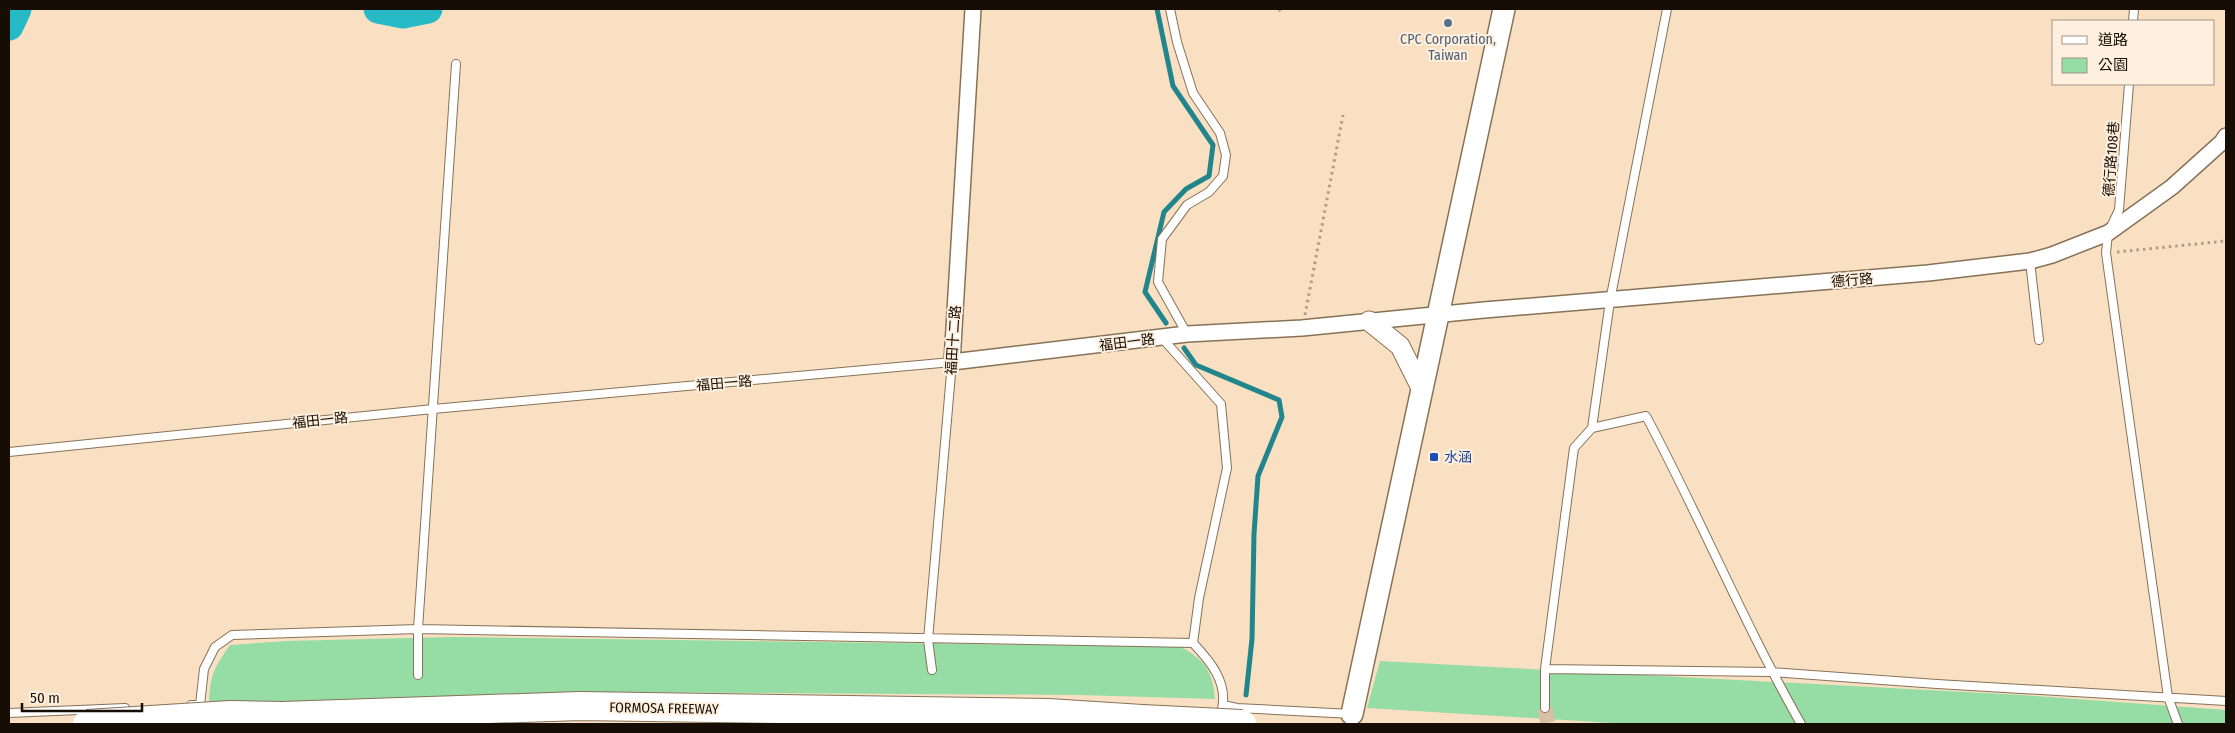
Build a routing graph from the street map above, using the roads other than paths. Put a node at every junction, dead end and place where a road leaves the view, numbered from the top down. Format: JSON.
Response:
{"nodes":[{"id":1,"x":973,"y":9,"type":"edge"},
{"id":2,"x":1170,"y":9,"type":"edge"},
{"id":3,"x":1504,"y":9,"type":"edge"},
{"id":4,"x":1667,"y":9,"type":"edge"},
{"id":5,"x":456,"y":64,"type":"dead end"},
{"id":6,"x":2129,"y":85,"type":"edge"},
{"id":7,"x":2226,"y":136,"type":"edge"},
{"id":8,"x":2108,"y":233,"type":"junction"},
{"id":9,"x":2030,"y":261,"type":"junction"},
{"id":10,"x":1610,"y":301,"type":"junction"},
{"id":11,"x":1438,"y":314,"type":"junction"},
{"id":12,"x":1369,"y":321,"type":"junction"},
{"id":13,"x":1187,"y":334,"type":"junction"},
{"id":14,"x":1162,"y":338,"type":"junction"},
{"id":15,"x":2039,"y":340,"type":"dead end"},
{"id":16,"x":952,"y":362,"type":"junction"},
{"id":17,"x":1421,"y":388,"type":"junction"},
{"id":18,"x":433,"y":409,"type":"junction"},
{"id":19,"x":1592,"y":428,"type":"junction"},
{"id":20,"x":9,"y":452,"type":"edge"},
{"id":21,"x":418,"y":628,"type":"junction"},
{"id":22,"x":928,"y":640,"type":"junction"},
{"id":23,"x":1193,"y":644,"type":"junction"},
{"id":24,"x":1545,"y":669,"type":"junction"},
{"id":25,"x":932,"y":670,"type":"dead end"},
{"id":26,"x":1772,"y":672,"type":"junction"},
{"id":27,"x":418,"y":675,"type":"dead end"},
{"id":28,"x":2168,"y":697,"type":"junction"},
{"id":29,"x":2226,"y":701,"type":"edge"},
{"id":30,"x":200,"y":705,"type":"junction"},
{"id":31,"x":1222,"y":705,"type":"junction"},
{"id":32,"x":181,"y":706,"type":"dead end"},
{"id":33,"x":133,"y":708,"type":"dead end"},
{"id":34,"x":1545,"y":708,"type":"tunnel mouth"},
{"id":35,"x":9,"y":713,"type":"edge"},
{"id":36,"x":1352,"y":714,"type":"joint"},
{"id":37,"x":87,"y":724,"type":"edge"},
{"id":38,"x":203,"y":724,"type":"edge"},
{"id":39,"x":1218,"y":724,"type":"edge"},
{"id":40,"x":1242,"y":724,"type":"edge"},
{"id":41,"x":1801,"y":724,"type":"edge"},
{"id":42,"x":2178,"y":724,"type":"edge"}],
"edges":[{"from":1,"to":16,"type":"street","name":"福田十二路"},
{"from":2,"to":13,"type":"lane"},
{"from":3,"to":11,"type":"main road"},
{"from":4,"to":10,"type":"lane"},
{"from":5,"to":18,"type":"lane"},
{"from":6,"to":8,"type":"lane","name":"德行路108巷"},
{"from":7,"to":8,"type":"street","name":"德行路"},
{"from":8,"to":9,"type":"street","name":"德行路"},
{"from":8,"to":28,"type":"lane","name":"德行路108巷"},
{"from":9,"to":10,"type":"street","name":"德行路"},
{"from":9,"to":15,"type":"lane"},
{"from":10,"to":11,"type":"street","name":"德行路"},
{"from":10,"to":19,"type":"lane"},
{"from":11,"to":12,"type":"street","name":"福田一路"},
{"from":11,"to":17,"type":"main road"},
{"from":12,"to":13,"type":"street","name":"福田一路"},
{"from":12,"to":17,"type":"street"},
{"from":13,"to":14,"type":"street","name":"福田一路"},
{"from":14,"to":16,"type":"street","name":"福田一路"},
{"from":14,"to":23,"type":"lane"},
{"from":16,"to":18,"type":"lane","name":"福田一路"},
{"from":16,"to":22,"type":"lane","name":"福田十二路"},
{"from":17,"to":36,"type":"main road"},
{"from":18,"to":20,"type":"lane","name":"福田一路"},
{"from":18,"to":21,"type":"lane"},
{"from":19,"to":24,"type":"lane"},
{"from":19,"to":26,"type":"lane"},
{"from":21,"to":22,"type":"lane"},
{"from":21,"to":27,"type":"lane"},
{"from":21,"to":30,"type":"lane"},
{"from":22,"to":23,"type":"lane"},
{"from":22,"to":25,"type":"lane","name":"福田十二路"},
{"from":23,"to":31,"type":"lane"},
{"from":24,"to":26,"type":"lane"},
{"from":24,"to":34,"type":"lane"},
{"from":26,"to":28,"type":"lane"},
{"from":26,"to":41,"type":"lane"},
{"from":28,"to":29,"type":"lane"},
{"from":28,"to":42,"type":"lane","name":"德行路108巷"},
{"from":30,"to":32,"type":"lane"},
{"from":30,"to":38,"type":"lane"},
{"from":31,"to":36,"type":"lane"},
{"from":31,"to":39,"type":"lane"},
{"from":33,"to":35,"type":"lane"},
{"from":37,"to":40,"type":"highway","name":"FORMOSA FREEWAY","bridge":true}]}
